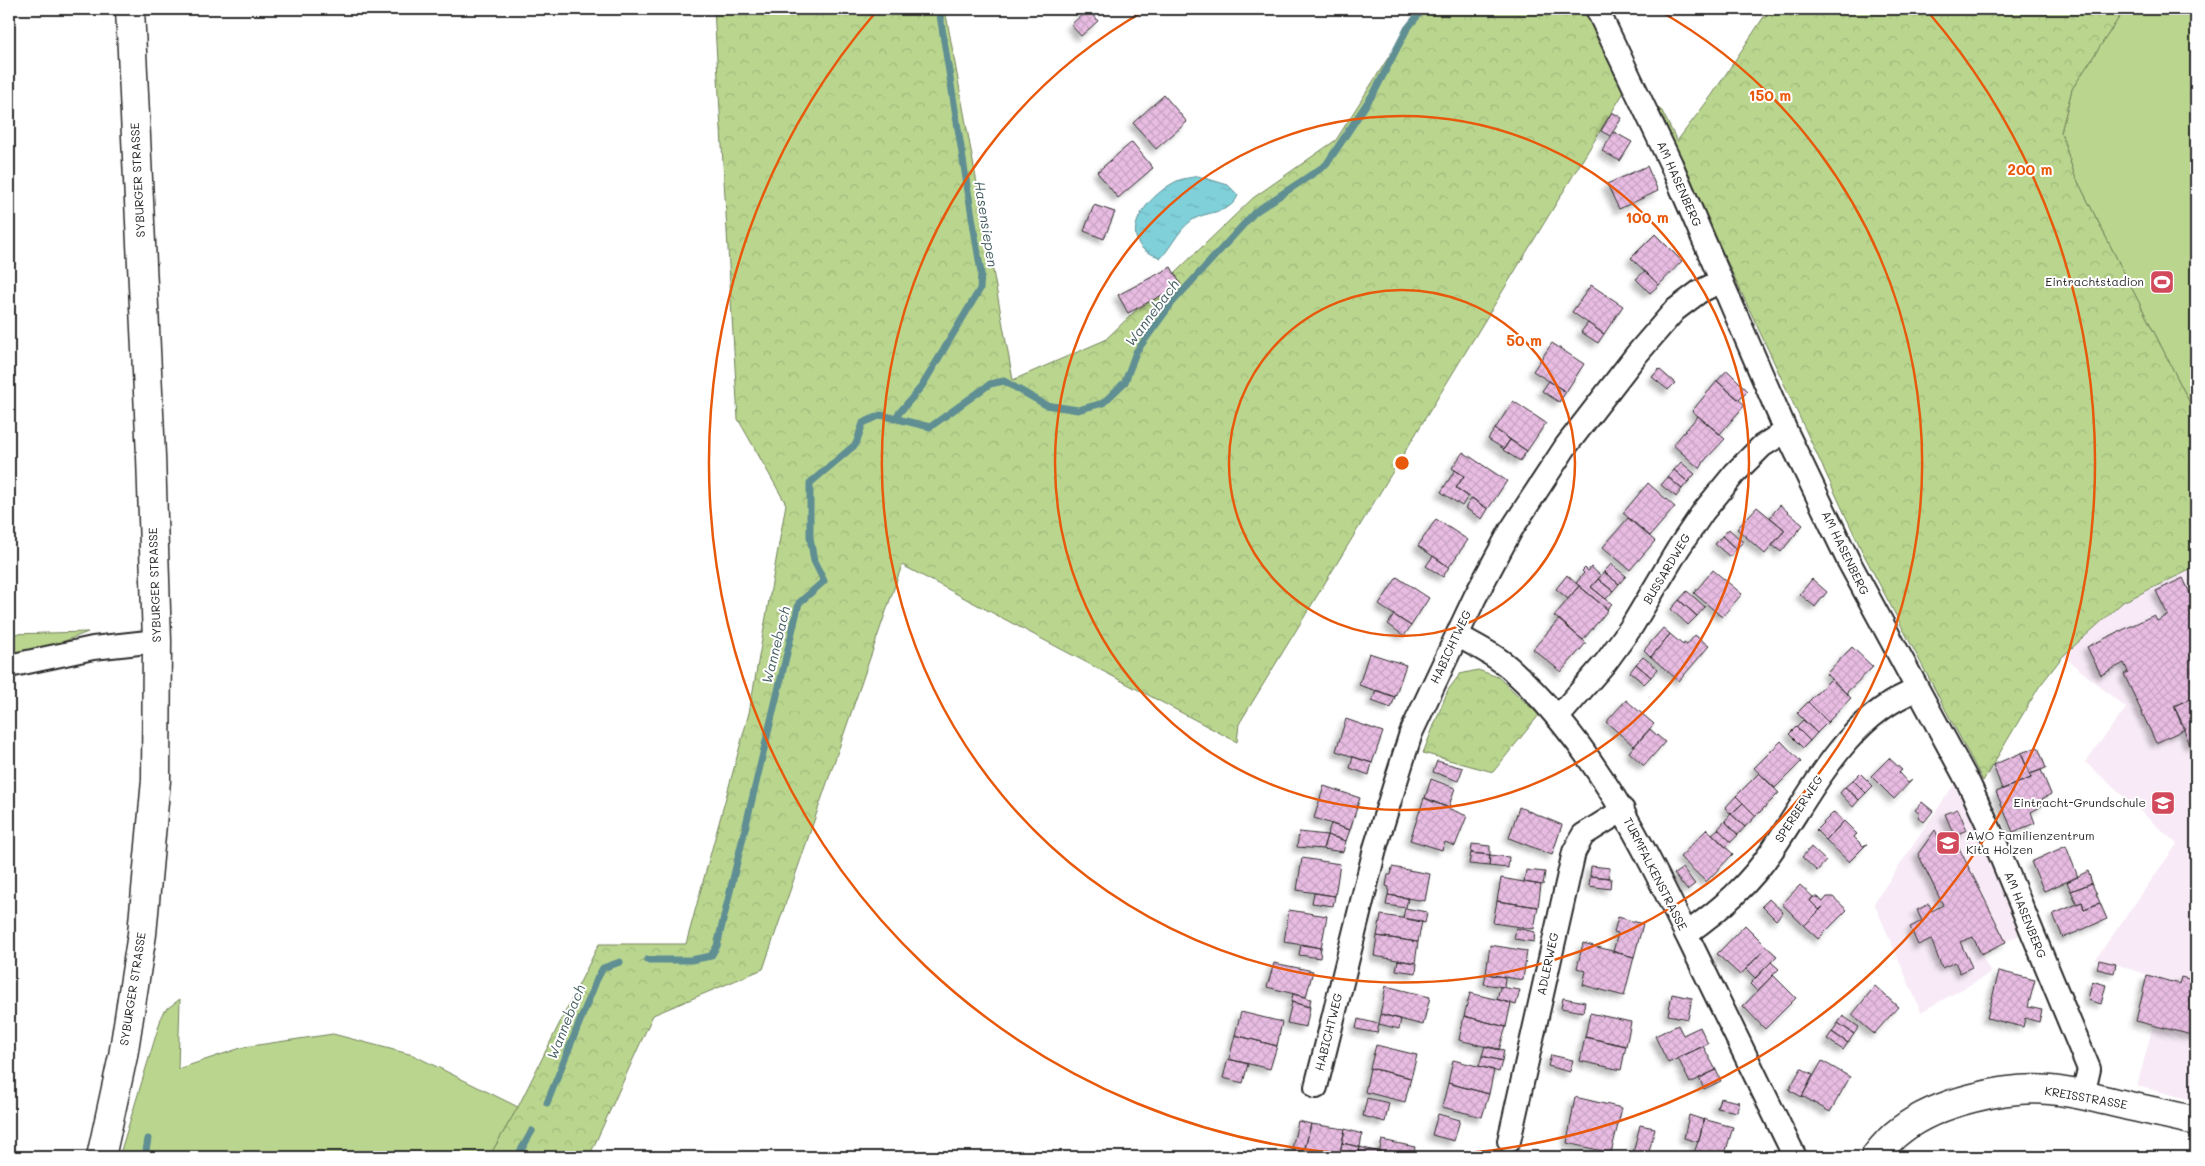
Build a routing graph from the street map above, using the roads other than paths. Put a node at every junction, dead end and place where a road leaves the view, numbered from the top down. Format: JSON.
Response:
{"nodes":[{"id":1,"x":130,"y":9,"type":"edge"},
{"id":2,"x":1597,"y":9,"type":"edge"},
{"id":3,"x":1721,"y":281,"type":"junction"},
{"id":4,"x":1786,"y":431,"type":"junction"},
{"id":5,"x":1458,"y":635,"type":"junction"},
{"id":6,"x":157,"y":641,"type":"junction"},
{"id":7,"x":9,"y":666,"type":"edge"},
{"id":8,"x":1917,"y":690,"type":"junction"},
{"id":9,"x":1558,"y":717,"type":"junction"},
{"id":10,"x":1623,"y":810,"type":"junction"},
{"id":11,"x":1686,"y":934,"type":"junction"},
{"id":12,"x":1316,"y":1087,"type":"dead end"},
{"id":13,"x":2083,"y":1095,"type":"junction"},
{"id":14,"x":2196,"y":1120,"type":"edge"},
{"id":15,"x":1509,"y":1141,"type":"dead end"},
{"id":16,"x":101,"y":1157,"type":"edge"},
{"id":17,"x":1795,"y":1157,"type":"edge"},
{"id":18,"x":1874,"y":1157,"type":"edge"}],
"edges":[{"from":1,"to":6,"type":"street","name":"SYBURGER STRASSE"},
{"from":2,"to":3,"type":"street","name":"AM HASENBERG"},
{"from":3,"to":4,"type":"street","name":"AM HASENBERG"},
{"from":3,"to":5,"type":"street","name":"HABICHTWEG"},
{"from":4,"to":8,"type":"street","name":"AM HASENBERG"},
{"from":4,"to":9,"type":"street","name":"BUSSARDWEG"},
{"from":5,"to":9,"type":"street","name":"TURMFALKENSTRASSE"},
{"from":5,"to":12,"type":"street","name":"HABICHTWEG"},
{"from":6,"to":7,"type":"street"},
{"from":6,"to":16,"type":"street","name":"SYBURGER STRASSE"},
{"from":8,"to":11,"type":"street","name":"SPERBERWEG"},
{"from":8,"to":13,"type":"street","name":"AM HASENBERG"},
{"from":9,"to":10,"type":"street","name":"TURMFALKENSTRASSE"},
{"from":10,"to":11,"type":"street","name":"TURMFALKENSTRASSE"},
{"from":10,"to":15,"type":"street","name":"ADLERWEG"},
{"from":11,"to":17,"type":"street","name":"TURMFALKENSTRASSE"},
{"from":13,"to":14,"type":"street","name":"KREISSTRASSE"},
{"from":13,"to":18,"type":"street","name":"KREISSTRASSE"}]}
